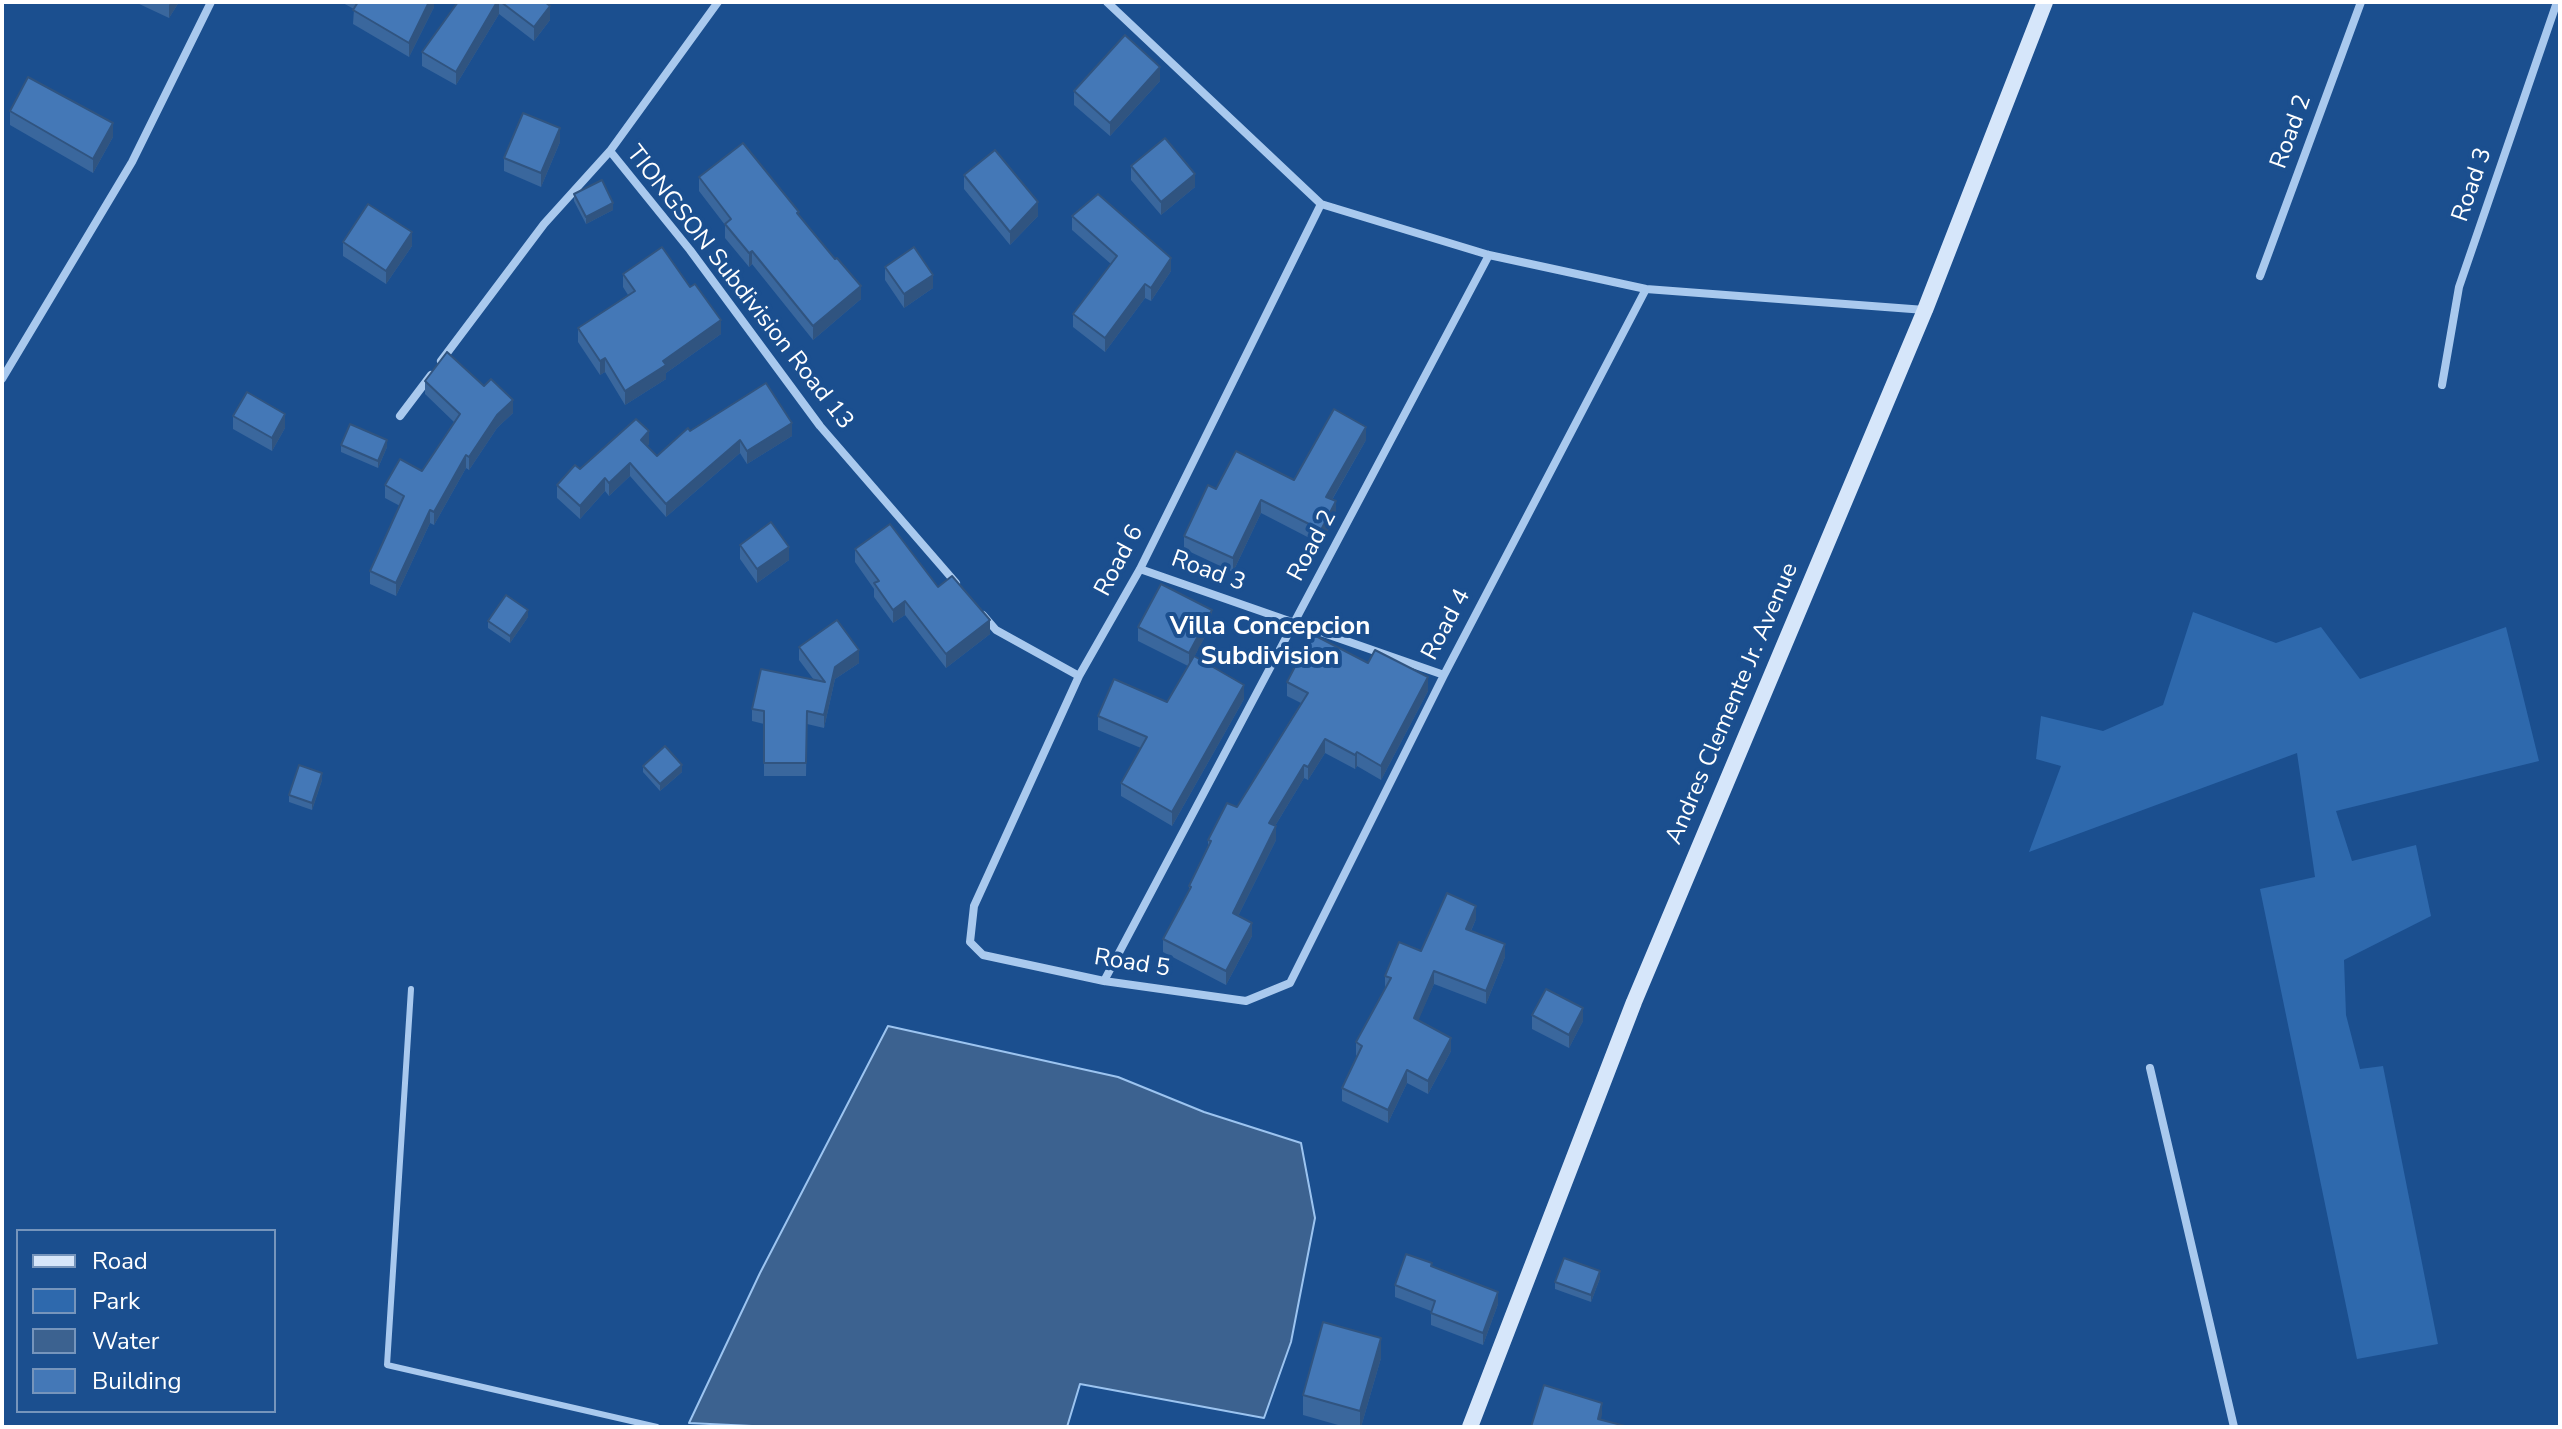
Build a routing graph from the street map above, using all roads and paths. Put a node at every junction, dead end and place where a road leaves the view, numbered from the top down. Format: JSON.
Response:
{"nodes":[{"id":1,"x":211,"y":2,"type":"edge"},
{"id":2,"x":718,"y":2,"type":"edge"},
{"id":3,"x":1107,"y":2,"type":"edge"},
{"id":4,"x":2045,"y":2,"type":"edge"},
{"id":5,"x":2361,"y":2,"type":"edge"},
{"id":6,"x":2557,"y":2,"type":"edge"},
{"id":7,"x":610,"y":151,"type":"junction"},
{"id":8,"x":1321,"y":204,"type":"junction"},
{"id":9,"x":1489,"y":255,"type":"junction"},
{"id":10,"x":2260,"y":276,"type":"dead end"},
{"id":11,"x":1646,"y":289,"type":"junction"},
{"id":12,"x":1925,"y":310,"type":"junction"},
{"id":13,"x":2,"y":379,"type":"edge"},
{"id":14,"x":2442,"y":385,"type":"dead end"},
{"id":15,"x":400,"y":416,"type":"dead end"},
{"id":16,"x":1140,"y":569,"type":"junction"},
{"id":17,"x":965,"y":594,"type":"edge"},
{"id":18,"x":976,"y":606,"type":"edge"},
{"id":19,"x":1294,"y":624,"type":"junction"},
{"id":20,"x":1444,"y":675,"type":"junction"},
{"id":21,"x":1079,"y":676,"type":"junction"},
{"id":22,"x":970,"y":942,"type":"joint"},
{"id":23,"x":1104,"y":981,"type":"junction"},
{"id":24,"x":1290,"y":983,"type":"joint"},
{"id":25,"x":411,"y":989,"type":"dead end"},
{"id":26,"x":2150,"y":1068,"type":"dead end"},
{"id":27,"x":657,"y":1427,"type":"edge"},
{"id":28,"x":1470,"y":1427,"type":"edge"},
{"id":29,"x":2234,"y":1427,"type":"edge"}],
"edges":[{"from":1,"to":13,"type":"street"},
{"from":2,"to":7,"type":"street"},
{"from":3,"to":8,"type":"street"},
{"from":4,"to":12,"type":"main road","name":"Andres Clemente Jr. Avenue"},
{"from":5,"to":10,"type":"street","name":"Road 2"},
{"from":6,"to":14,"type":"street","name":"Road 3"},
{"from":7,"to":15,"type":"street","name":"TIONGSON Subdivision Road 13"},
{"from":7,"to":17,"type":"street","name":"TIONGSON Subdivision Road 13"},
{"from":8,"to":9,"type":"street"},
{"from":8,"to":16,"type":"street","name":"Road 6"},
{"from":9,"to":11,"type":"street"},
{"from":9,"to":19,"type":"street","name":"Road 2"},
{"from":11,"to":12,"type":"street"},
{"from":11,"to":20,"type":"street","name":"Road 4"},
{"from":12,"to":28,"type":"main road","name":"Andres Clemente Jr. Avenue"},
{"from":16,"to":19,"type":"street","name":"Road 3"},
{"from":16,"to":21,"type":"street","name":"Road 6"},
{"from":18,"to":21,"type":"street"},
{"from":19,"to":20,"type":"street","name":"Road 3"},
{"from":19,"to":23,"type":"street","name":"Road 2"},
{"from":20,"to":24,"type":"street","name":"Road 4"},
{"from":21,"to":22,"type":"street","name":"Road 6"},
{"from":22,"to":23,"type":"street","name":"Road 5"},
{"from":23,"to":24,"type":"street","name":"Road 5"},
{"from":25,"to":27,"type":"lane"},
{"from":26,"to":29,"type":"street"}]}
